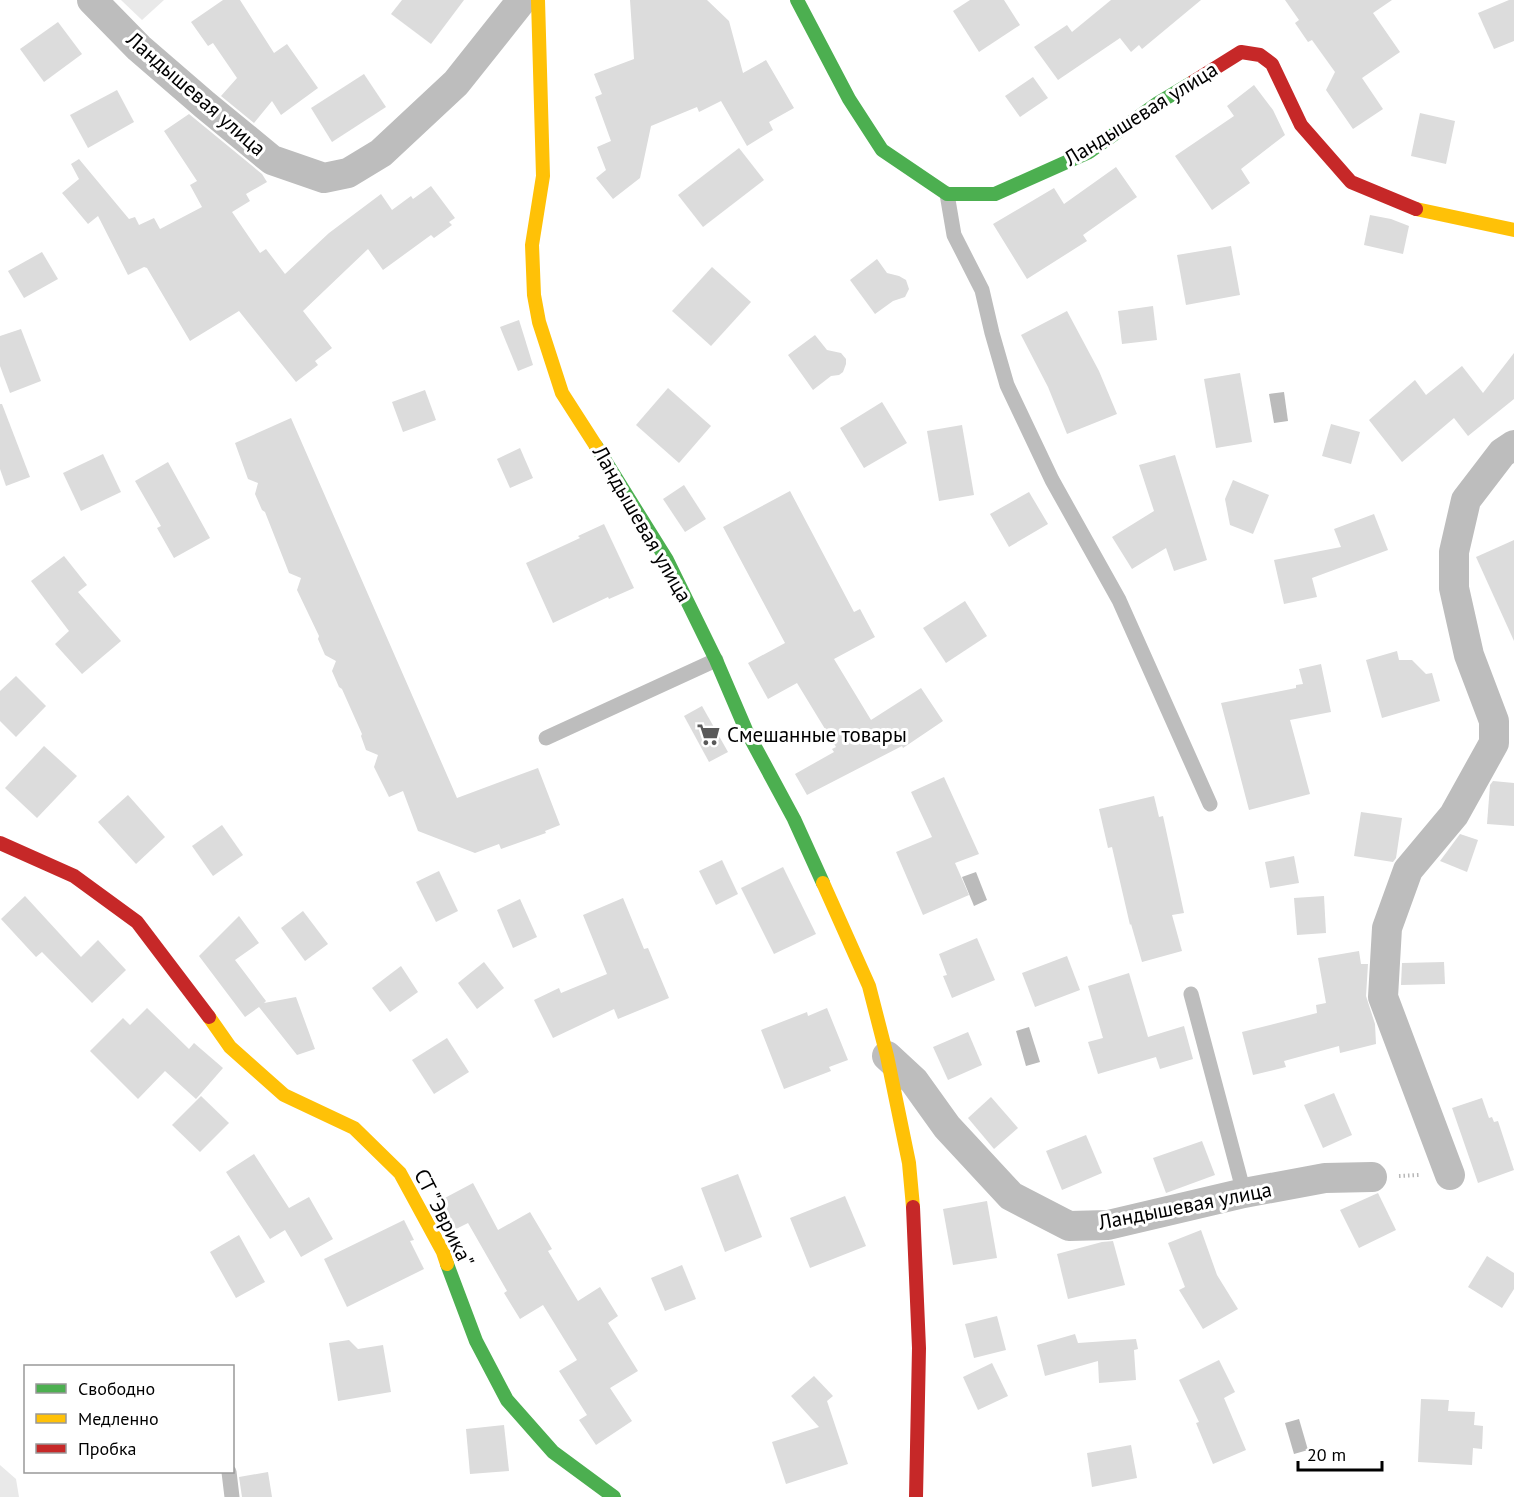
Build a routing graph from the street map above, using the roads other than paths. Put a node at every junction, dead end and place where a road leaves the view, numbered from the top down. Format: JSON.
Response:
{"nodes":[{"id":1,"x":92,"y":0,"type":"edge"},
{"id":2,"x":522,"y":0,"type":"edge"},
{"id":3,"x":538,"y":0,"type":"edge"},
{"id":4,"x":797,"y":0,"type":"edge"},
{"id":5,"x":947,"y":194,"type":"junction"},
{"id":6,"x":1514,"y":230,"type":"edge"},
{"id":7,"x":1514,"y":445,"type":"edge"},
{"id":8,"x":716,"y":660,"type":"junction"},
{"id":9,"x":546,"y":738,"type":"dead end"},
{"id":10,"x":1210,"y":804,"type":"dead end"},
{"id":11,"x":0,"y":843,"type":"edge"},
{"id":12,"x":1191,"y":994,"type":"dead end"},
{"id":13,"x":887,"y":1056,"type":"junction"},
{"id":14,"x":1450,"y":1175,"type":"road end"},
{"id":15,"x":1372,"y":1177,"type":"road end"},
{"id":16,"x":1244,"y":1193,"type":"junction"},
{"id":17,"x":229,"y":1473,"type":"edge"},
{"id":18,"x":232,"y":1497,"type":"edge"},
{"id":19,"x":614,"y":1497,"type":"edge"},
{"id":20,"x":916,"y":1497,"type":"edge"}],
"edges":[{"from":1,"to":2,"type":"street","name":"Ландышевая улица"},
{"from":3,"to":8,"type":"street","name":"Ландышевая улица"},
{"from":4,"to":5,"type":"street"},
{"from":5,"to":6,"type":"street","name":"Ландышевая улица"},
{"from":5,"to":10,"type":"lane"},
{"from":7,"to":14,"type":"street"},
{"from":8,"to":9,"type":"lane"},
{"from":8,"to":13,"type":"street","name":"Ландышевая улица"},
{"from":11,"to":19,"type":"street","name":"СТ \"Эврика\""},
{"from":12,"to":16,"type":"lane"},
{"from":13,"to":16,"type":"street","name":"Ландышевая улица"},
{"from":13,"to":20,"type":"street","name":"Ландышевая улица"},
{"from":15,"to":16,"type":"street","name":"Ландышевая улица"},
{"from":17,"to":18,"type":"lane"}]}
